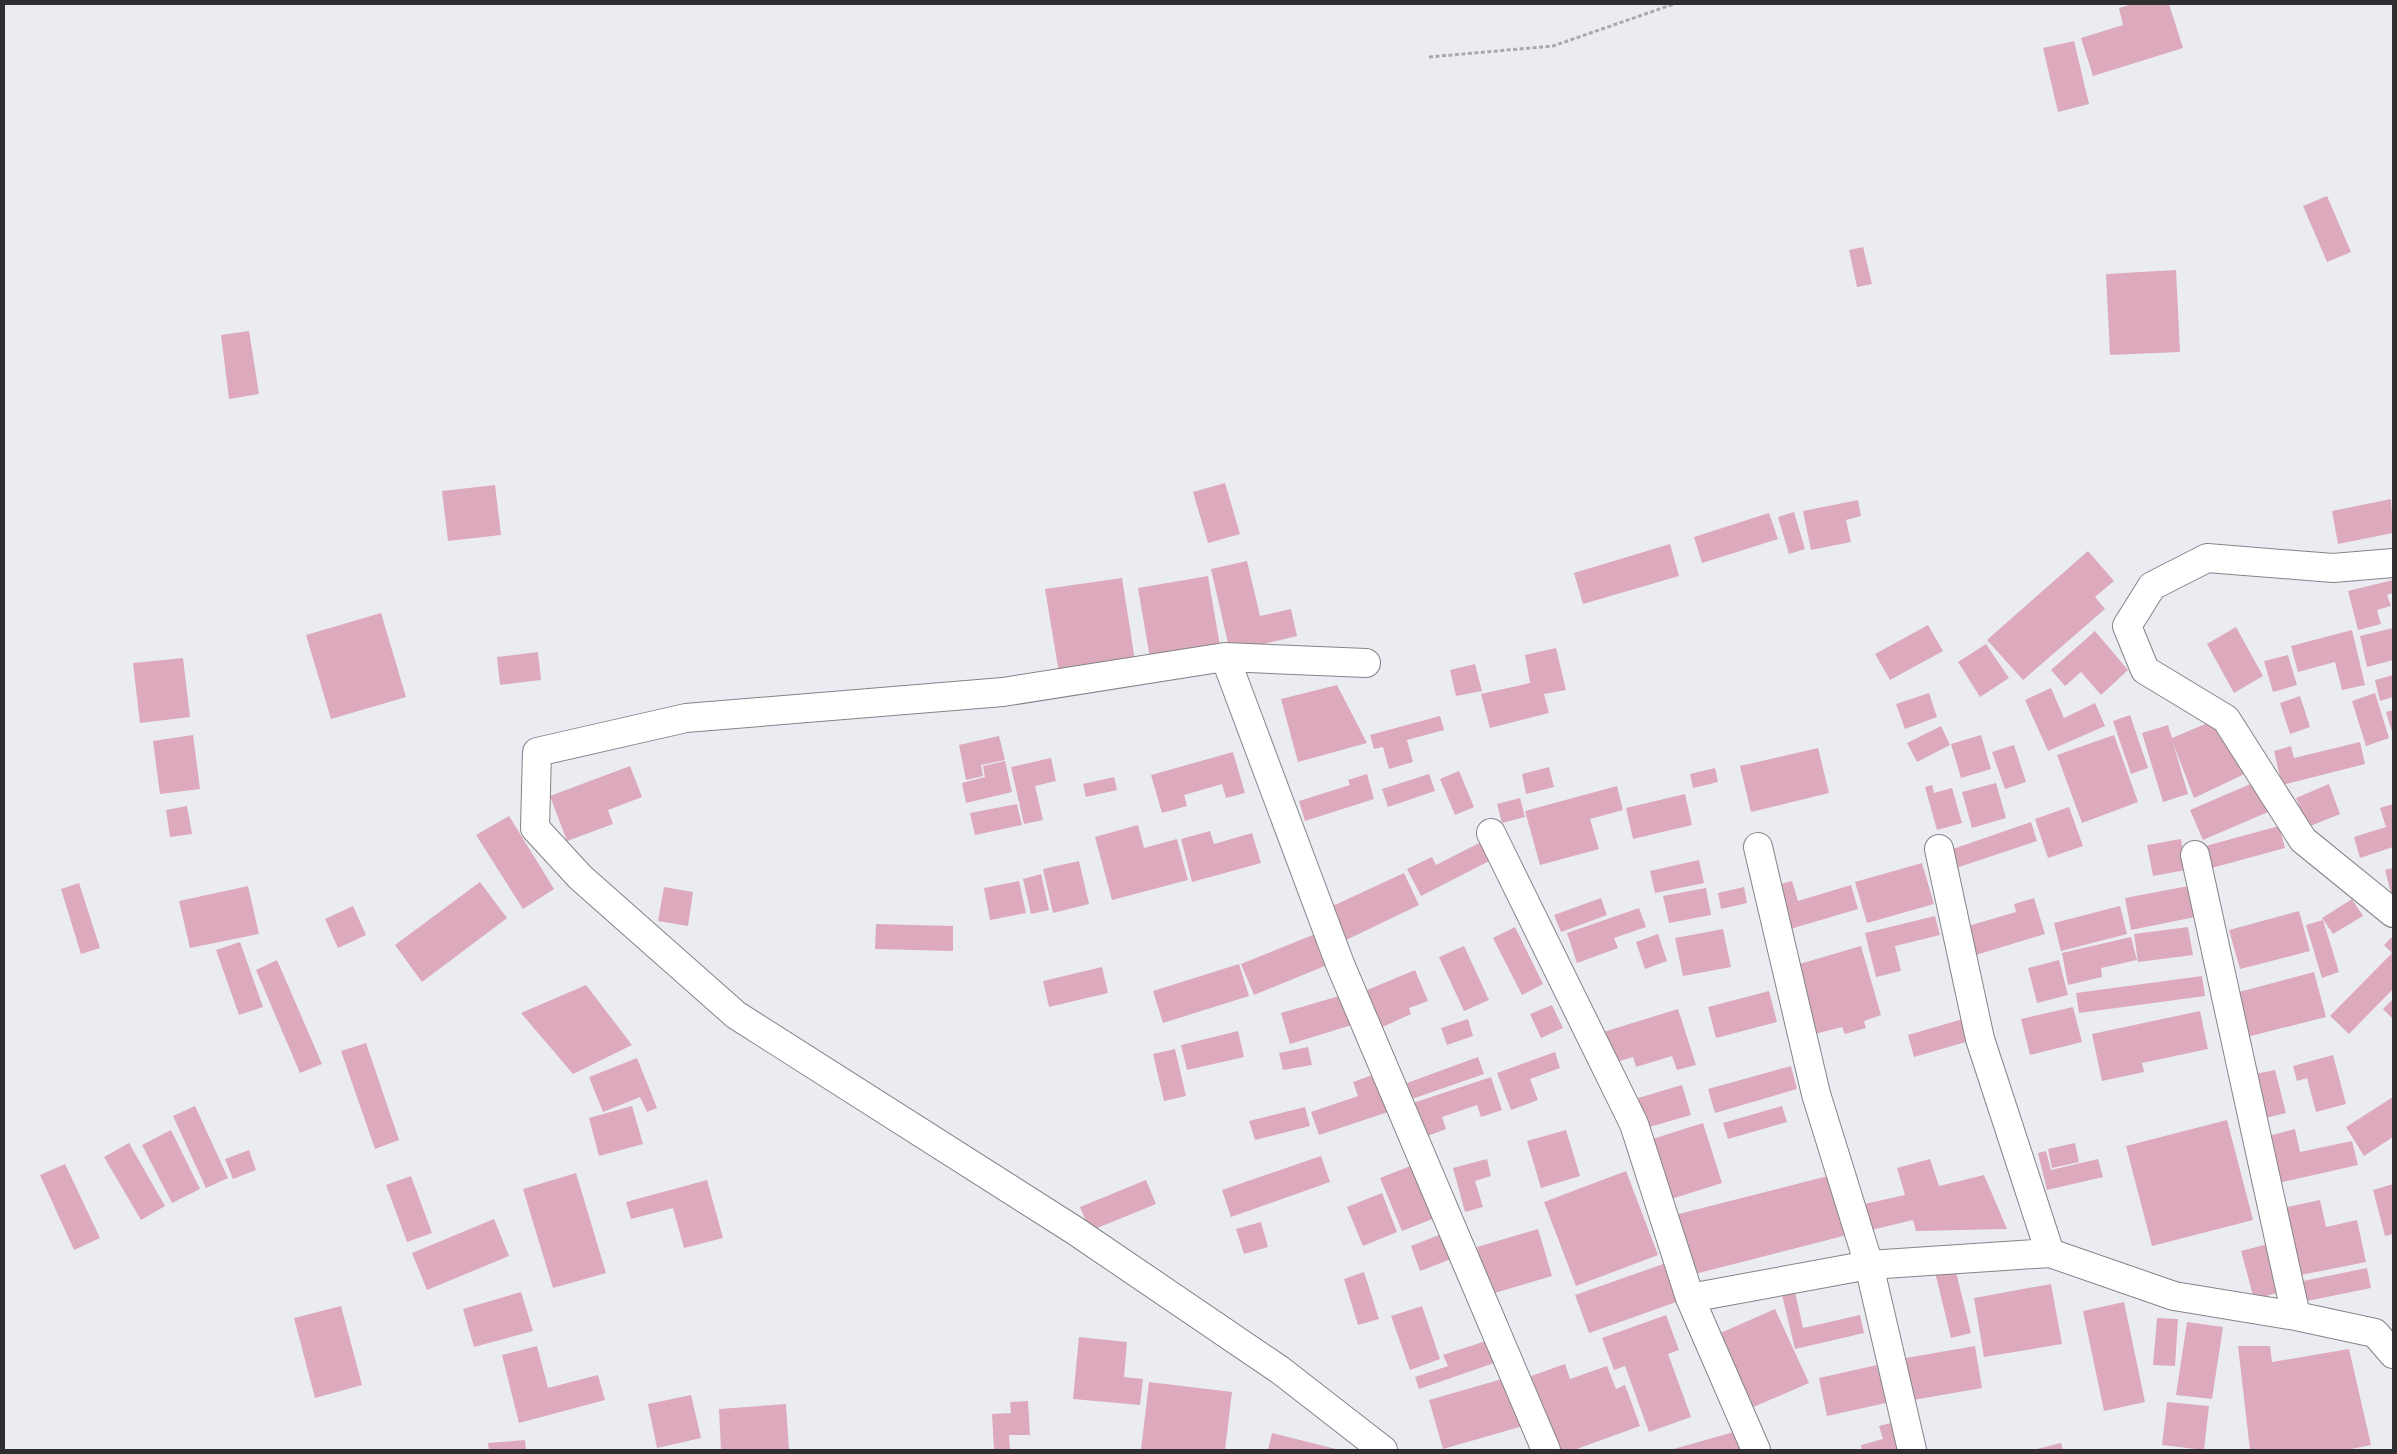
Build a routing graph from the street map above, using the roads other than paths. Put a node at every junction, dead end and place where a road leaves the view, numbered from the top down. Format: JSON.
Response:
{"nodes":[{"id":1,"x":2393,"y":562,"type":"edge"},
{"id":2,"x":1225,"y":657,"type":"junction"},
{"id":3,"x":1366,"y":663,"type":"dead end"},
{"id":4,"x":1491,"y":833,"type":"dead end"},
{"id":5,"x":1758,"y":847,"type":"dead end"},
{"id":6,"x":1939,"y":849,"type":"dead end"},
{"id":7,"x":2195,"y":855,"type":"dead end"},
{"id":8,"x":2393,"y":912,"type":"edge"},
{"id":9,"x":2050,"y":1253,"type":"junction"},
{"id":10,"x":1869,"y":1265,"type":"junction"},
{"id":11,"x":1690,"y":1298,"type":"junction"},
{"id":12,"x":2296,"y":1316,"type":"junction"},
{"id":13,"x":2393,"y":1354,"type":"edge"},
{"id":14,"x":1383,"y":1450,"type":"edge"},
{"id":15,"x":1546,"y":1450,"type":"edge"},
{"id":16,"x":1756,"y":1450,"type":"edge"},
{"id":17,"x":1912,"y":1450,"type":"edge"}],
"edges":[{"from":1,"to":8,"type":"street"},
{"from":2,"to":3,"type":"street"},
{"from":2,"to":14,"type":"street"},
{"from":2,"to":15,"type":"street"},
{"from":4,"to":11,"type":"street"},
{"from":5,"to":10,"type":"street"},
{"from":6,"to":9,"type":"street"},
{"from":7,"to":12,"type":"street"},
{"from":9,"to":10,"type":"street"},
{"from":9,"to":12,"type":"street"},
{"from":10,"to":11,"type":"street"},
{"from":10,"to":17,"type":"street"},
{"from":11,"to":16,"type":"street"},
{"from":12,"to":13,"type":"street"}]}
